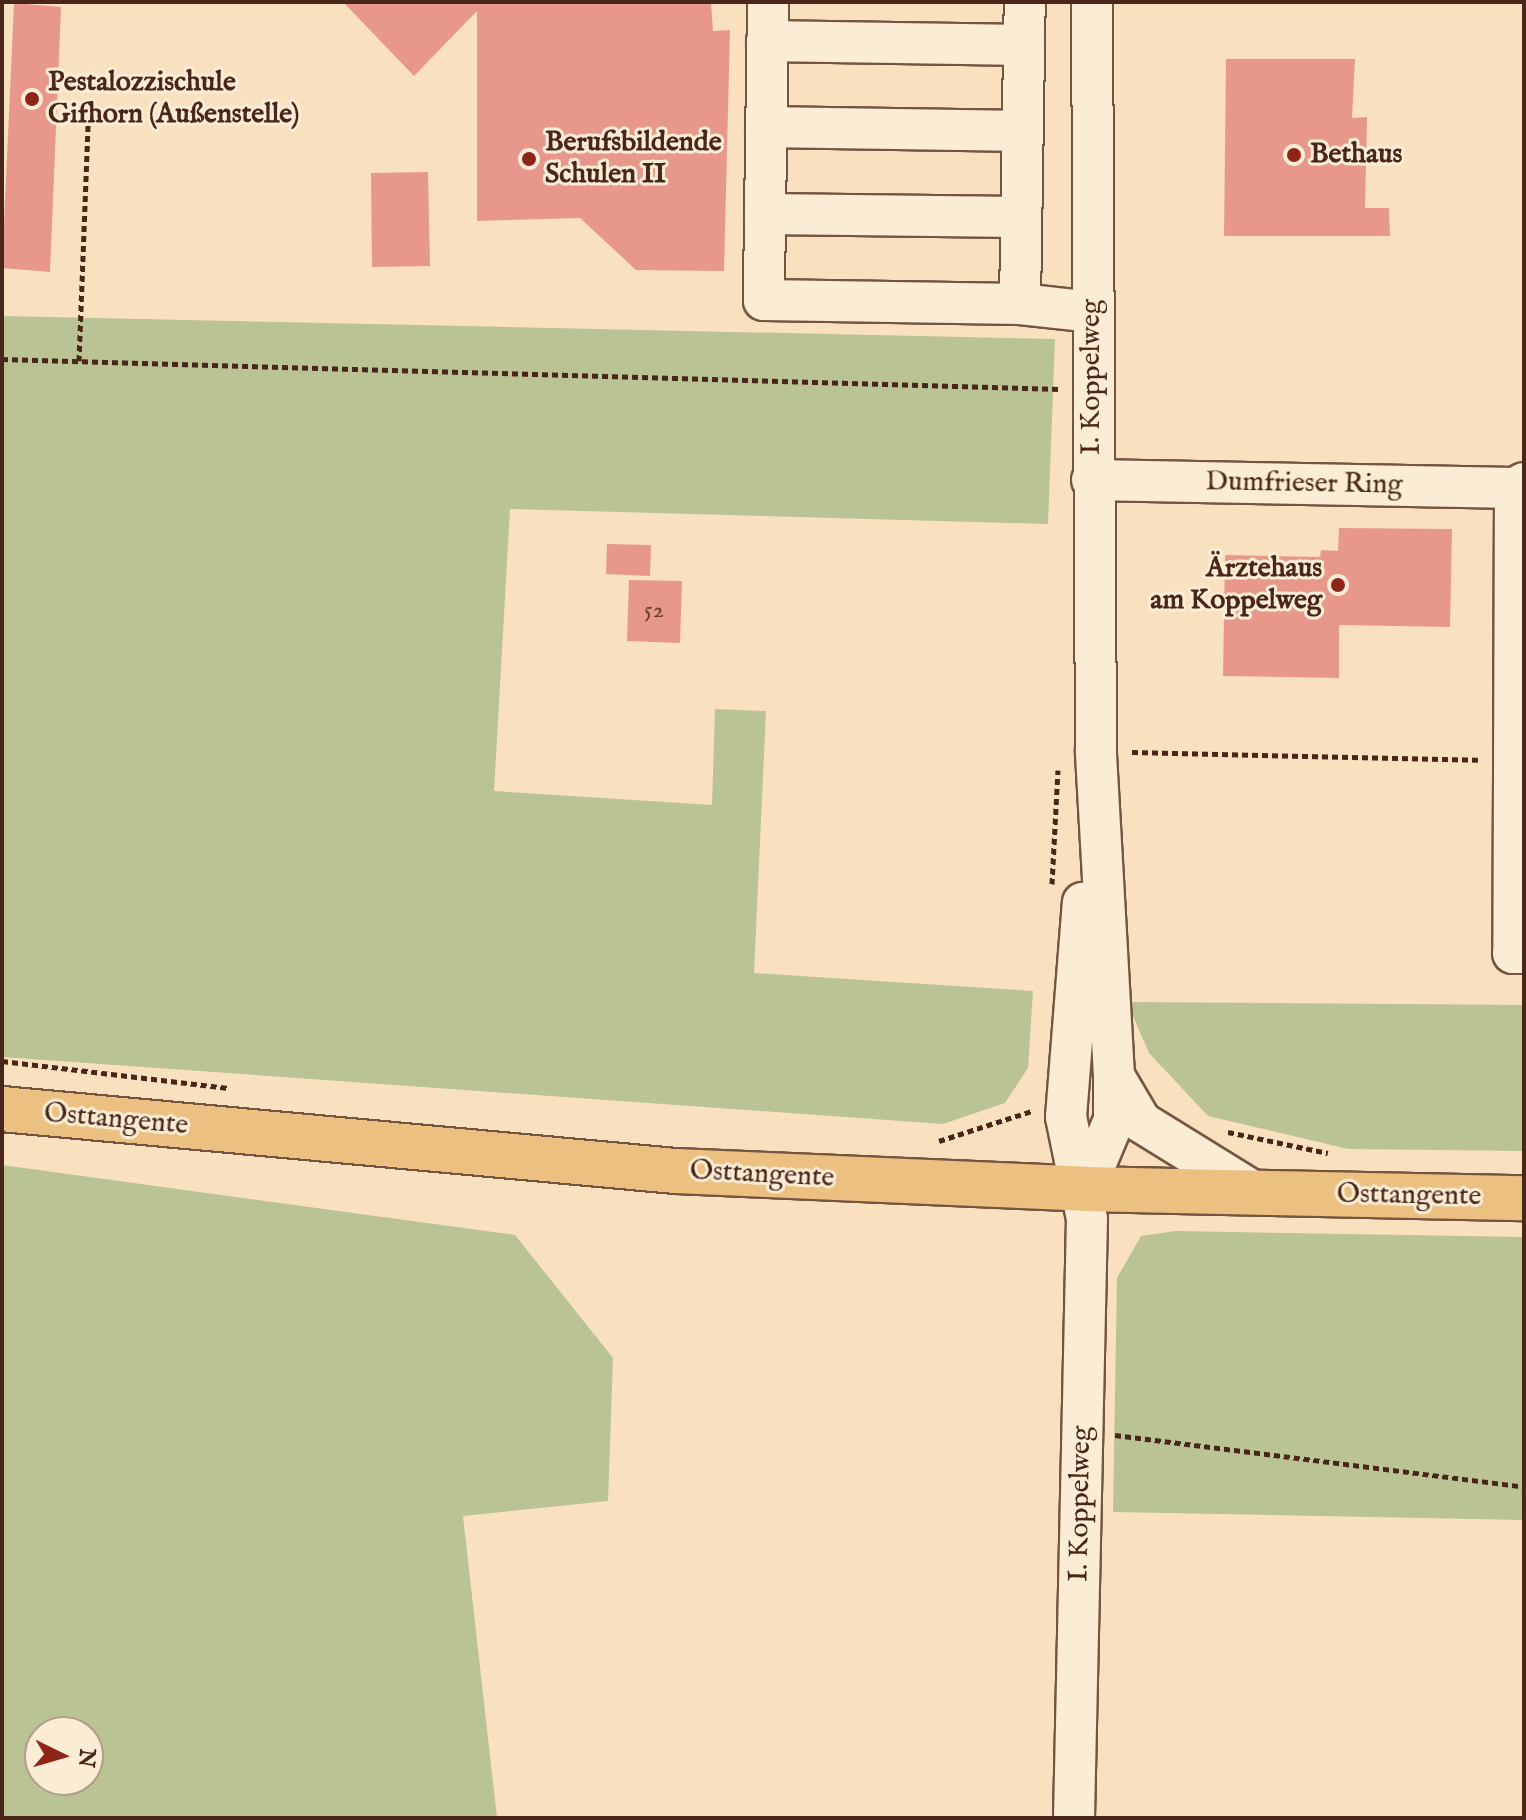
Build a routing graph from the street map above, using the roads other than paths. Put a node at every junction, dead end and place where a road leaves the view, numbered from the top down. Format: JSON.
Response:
{"nodes":[{"id":1,"x":768,"y":2,"type":"edge"},
{"id":2,"x":1025,"y":2,"type":"edge"},
{"id":3,"x":1092,"y":2,"type":"edge"},
{"id":4,"x":767,"y":41,"type":"junction"},
{"id":5,"x":1024,"y":45,"type":"junction"},
{"id":6,"x":766,"y":127,"type":"junction"},
{"id":7,"x":1023,"y":131,"type":"junction"},
{"id":8,"x":765,"y":214,"type":"junction"},
{"id":9,"x":1021,"y":217,"type":"junction"},
{"id":10,"x":1020,"y":304,"type":"junction"},
{"id":11,"x":1092,"y":312,"type":"junction"},
{"id":12,"x":1092,"y":480,"type":"junction"},
{"id":13,"x":1519,"y":486,"type":"edge"},
{"id":14,"x":1096,"y":751,"type":"junction"},
{"id":15,"x":1524,"y":953,"type":"edge"},
{"id":16,"x":1114,"y":1076,"type":"junction"},
{"id":17,"x":2,"y":1109,"type":"edge"},
{"id":18,"x":1085,"y":1189,"type":"junction"},
{"id":19,"x":1256,"y":1193,"type":"junction"},
{"id":20,"x":1524,"y":1198,"type":"edge"},
{"id":21,"x":1074,"y":1818,"type":"edge"}],
"edges":[{"from":1,"to":4,"type":"street"},
{"from":2,"to":5,"type":"street"},
{"from":3,"to":11,"type":"street","name":"I. Koppelweg"},
{"from":4,"to":5,"type":"street"},
{"from":4,"to":6,"type":"street"},
{"from":5,"to":7,"type":"street"},
{"from":6,"to":7,"type":"street"},
{"from":6,"to":8,"type":"street"},
{"from":7,"to":9,"type":"street"},
{"from":8,"to":9,"type":"street"},
{"from":8,"to":10,"type":"street"},
{"from":9,"to":10,"type":"street"},
{"from":10,"to":11,"type":"street"},
{"from":11,"to":12,"type":"street","name":"I. Koppelweg"},
{"from":12,"to":13,"type":"street","name":"Dumfrieser Ring"},
{"from":12,"to":14,"type":"street","name":"I. Koppelweg"},
{"from":13,"to":15,"type":"street","name":"Dumfrieser Ring"},
{"from":14,"to":16,"type":"street","name":"I. Koppelweg"},
{"from":14,"to":18,"type":"street","name":"I. Koppelweg"},
{"from":16,"to":18,"type":"street","name":"I. Koppelweg"},
{"from":16,"to":19,"type":"street","name":"I. Koppelweg"},
{"from":17,"to":18,"type":"main road","name":"Osttangente"},
{"from":18,"to":19,"type":"main road","name":"Osttangente"},
{"from":18,"to":21,"type":"street","name":"I. Koppelweg"},
{"from":19,"to":20,"type":"main road","name":"Osttangente"}]}
